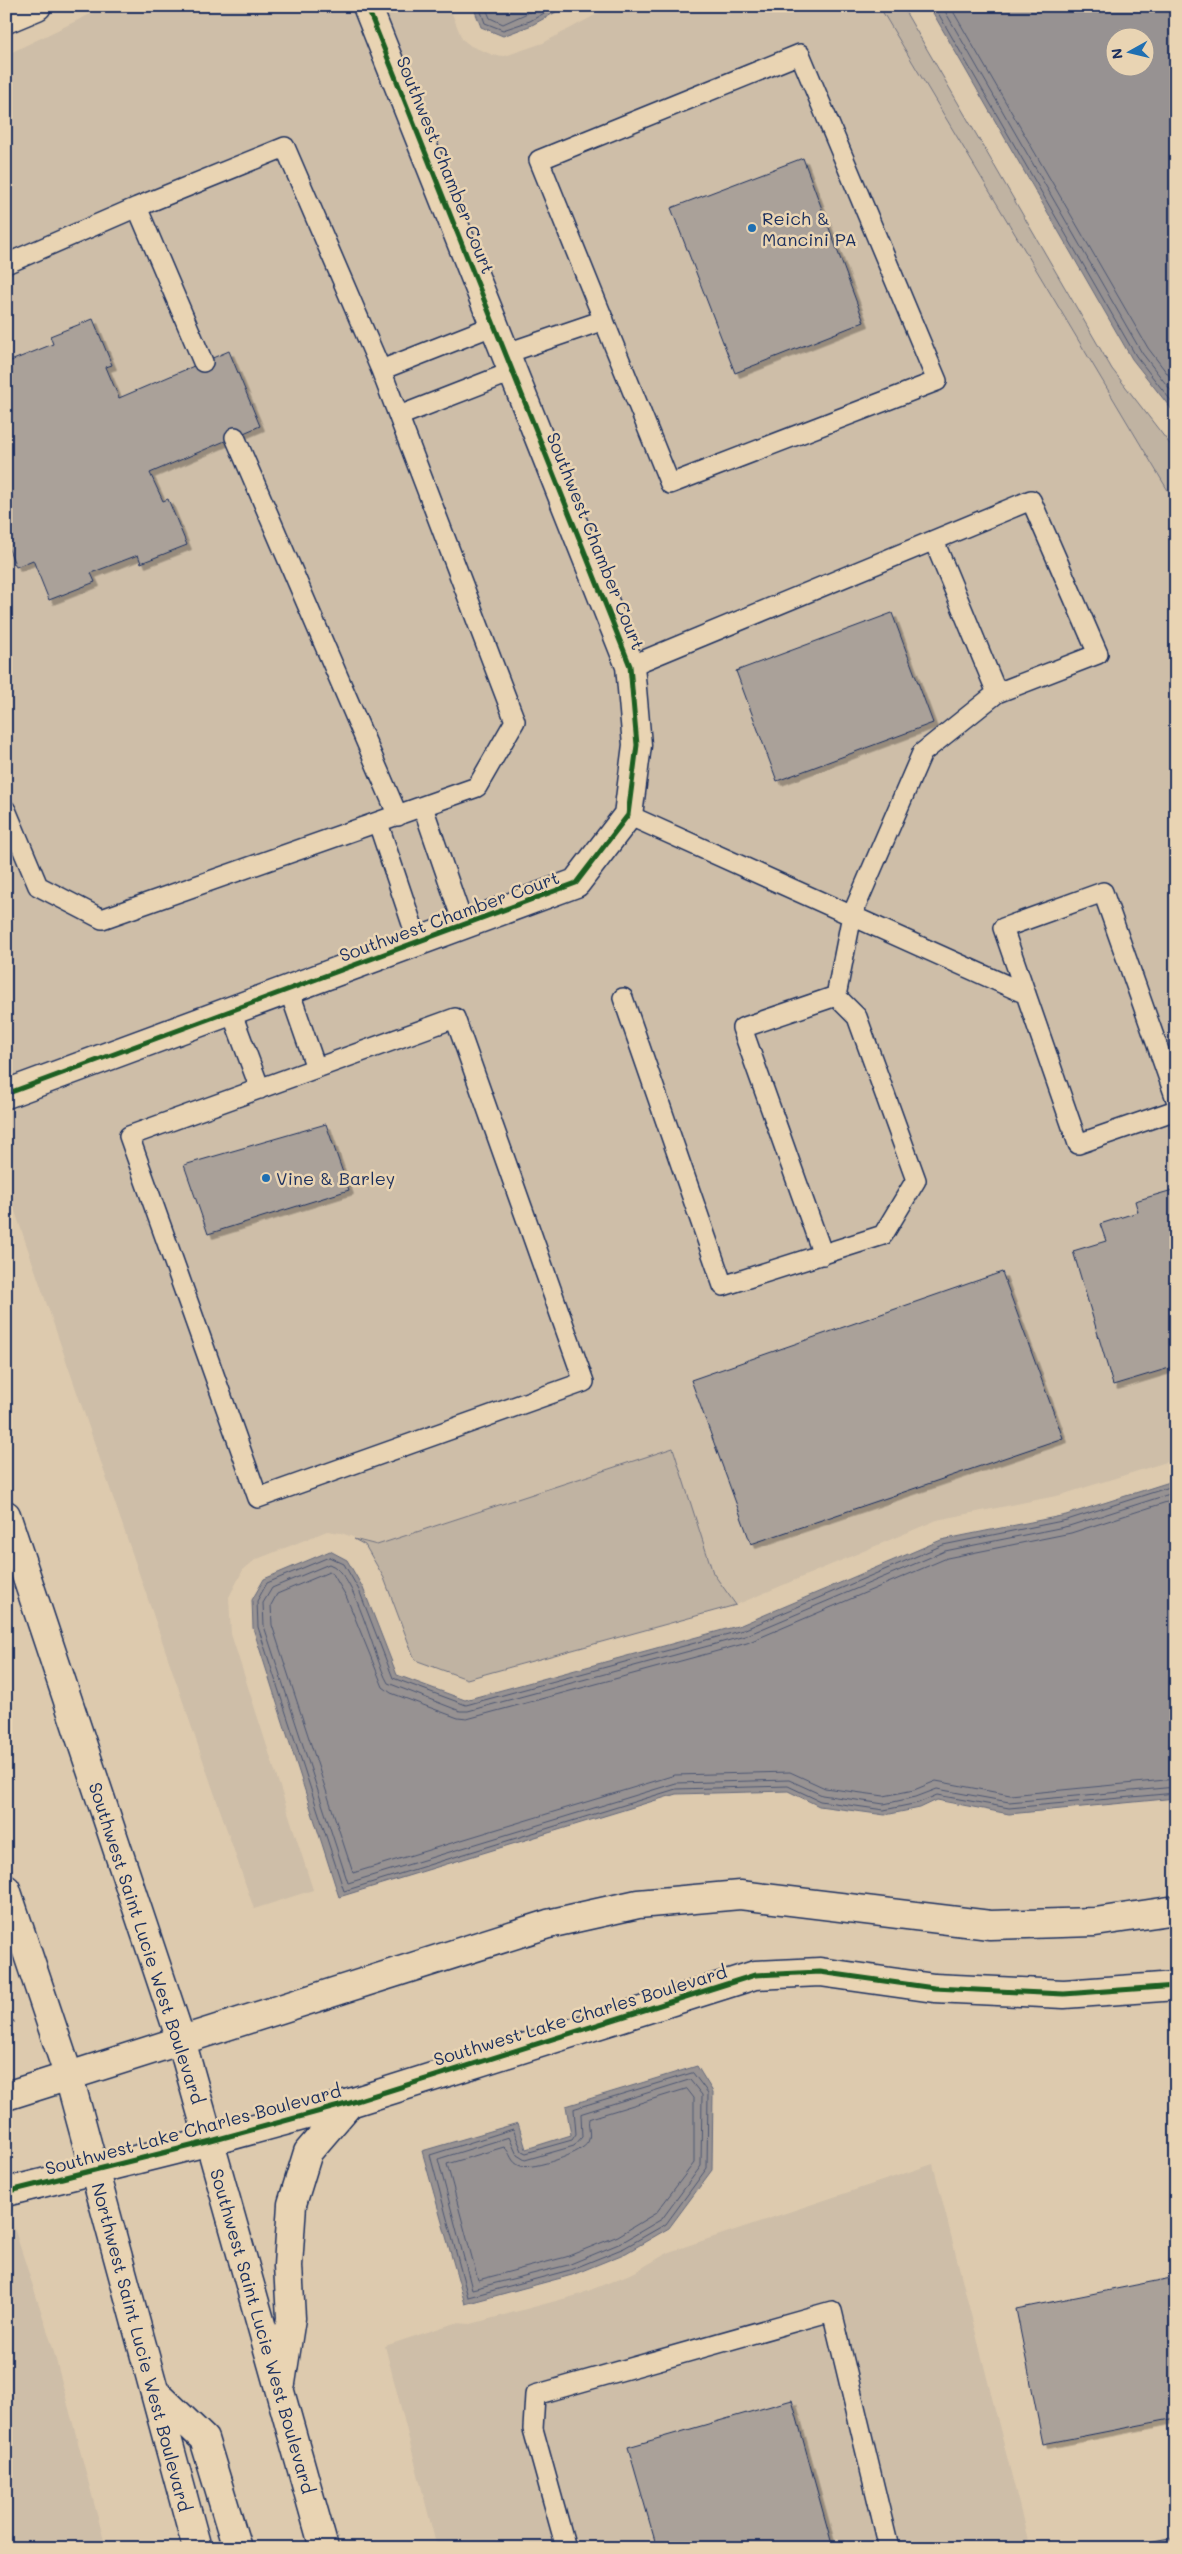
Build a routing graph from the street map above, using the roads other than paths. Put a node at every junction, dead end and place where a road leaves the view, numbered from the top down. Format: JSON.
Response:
{"nodes":[{"id":1,"x":37,"y":6,"type":"edge"},
{"id":2,"x":367,"y":6,"type":"edge"},
{"id":3,"x":6,"y":19,"type":"edge"},
{"id":4,"x":136,"y":207,"type":"junction"},
{"id":5,"x":6,"y":264,"type":"edge"},
{"id":6,"x":604,"y":320,"type":"junction"},
{"id":7,"x":495,"y":325,"type":"junction"},
{"id":8,"x":203,"y":362,"type":"dead end"},
{"id":9,"x":510,"y":362,"type":"junction"},
{"id":10,"x":382,"y":370,"type":"junction"},
{"id":11,"x":399,"y":416,"type":"junction"},
{"id":12,"x":236,"y":437,"type":"dead end"},
{"id":13,"x":934,"y":541,"type":"junction"},
{"id":14,"x":630,"y":666,"type":"junction"},
{"id":15,"x":996,"y":693,"type":"junction"},
{"id":16,"x":423,"y":807,"type":"junction"},
{"id":17,"x":6,"y":810,"type":"edge"},
{"id":18,"x":398,"y":816,"type":"junction"},
{"id":19,"x":628,"y":816,"type":"junction"},
{"id":20,"x":378,"y":823,"type":"junction"},
{"id":21,"x":852,"y":915,"type":"junction"},
{"id":22,"x":464,"y":926,"type":"junction"},
{"id":23,"x":418,"y":942,"type":"junction"},
{"id":24,"x":289,"y":990,"type":"junction"},
{"id":25,"x":1026,"y":994,"type":"junction"},
{"id":26,"x":836,"y":996,"type":"junction"},
{"id":27,"x":623,"y":998,"type":"dead end"},
{"id":28,"x":232,"y":1011,"type":"junction"},
{"id":29,"x":316,"y":1068,"type":"junction"},
{"id":30,"x":260,"y":1089,"type":"junction"},
{"id":31,"x":6,"y":1094,"type":"edge"},
{"id":32,"x":1176,"y":1099,"type":"edge"},
{"id":33,"x":1176,"y":1110,"type":"edge"},
{"id":34,"x":823,"y":1255,"type":"junction"},
{"id":35,"x":6,"y":1515,"type":"edge"},
{"id":36,"x":6,"y":1889,"type":"edge"},
{"id":37,"x":1176,"y":1910,"type":"edge"},
{"id":38,"x":1176,"y":1986,"type":"edge"},
{"id":39,"x":181,"y":2040,"type":"junction"},
{"id":40,"x":68,"y":2077,"type":"junction"},
{"id":41,"x":6,"y":2096,"type":"edge"},
{"id":42,"x":350,"y":2103,"type":"junction"},
{"id":43,"x":211,"y":2141,"type":"junction"},
{"id":44,"x":94,"y":2170,"type":"junction"},
{"id":45,"x":6,"y":2192,"type":"edge"},
{"id":46,"x":155,"y":2392,"type":"junction"},
{"id":47,"x":280,"y":2392,"type":"junction"},
{"id":48,"x":197,"y":2548,"type":"edge"},
{"id":49,"x":237,"y":2548,"type":"edge"},
{"id":50,"x":324,"y":2548,"type":"edge"},
{"id":51,"x":566,"y":2548,"type":"edge"},
{"id":52,"x":889,"y":2548,"type":"edge"}],
"edges":[{"from":1,"to":3,"type":"street"},
{"from":2,"to":7,"type":"street","name":"Southwest Chamber Court"},
{"from":4,"to":5,"type":"lane"},
{"from":4,"to":8,"type":"lane"},
{"from":4,"to":10,"type":"lane"},
{"from":6,"to":6,"type":"lane"},
{"from":6,"to":9,"type":"lane"},
{"from":7,"to":9,"type":"street","name":"Southwest Chamber Court"},
{"from":7,"to":10,"type":"lane"},
{"from":9,"to":11,"type":"lane"},
{"from":9,"to":14,"type":"street","name":"Southwest Chamber Court"},
{"from":10,"to":11,"type":"lane"},
{"from":11,"to":16,"type":"lane"},
{"from":12,"to":18,"type":"lane"},
{"from":13,"to":14,"type":"lane"},
{"from":13,"to":15,"type":"lane"},
{"from":13,"to":15,"type":"lane"},
{"from":14,"to":19,"type":"street","name":"Southwest Chamber Court"},
{"from":15,"to":21,"type":"lane"},
{"from":16,"to":18,"type":"lane"},
{"from":16,"to":22,"type":"lane"},
{"from":17,"to":20,"type":"lane"},
{"from":18,"to":20,"type":"lane"},
{"from":19,"to":21,"type":"lane"},
{"from":19,"to":22,"type":"street","name":"Southwest Chamber Court"},
{"from":20,"to":23,"type":"lane"},
{"from":21,"to":25,"type":"lane"},
{"from":21,"to":26,"type":"lane"},
{"from":22,"to":23,"type":"street","name":"Southwest Chamber Court"},
{"from":23,"to":24,"type":"street","name":"Southwest Chamber Court"},
{"from":24,"to":28,"type":"street","name":"Southwest Chamber Court"},
{"from":24,"to":29,"type":"lane"},
{"from":25,"to":32,"type":"lane"},
{"from":25,"to":33,"type":"lane"},
{"from":26,"to":34,"type":"lane"},
{"from":26,"to":34,"type":"lane"},
{"from":27,"to":34,"type":"lane"},
{"from":28,"to":30,"type":"lane"},
{"from":28,"to":31,"type":"street","name":"Southwest Chamber Court"},
{"from":29,"to":30,"type":"lane"},
{"from":29,"to":30,"type":"lane"},
{"from":35,"to":39,"type":"street","name":"Southwest Saint Lucie West Boulevard"},
{"from":36,"to":40,"type":"street","name":"Northwest Saint Lucie West Boulevard"},
{"from":37,"to":39,"type":"street"},
{"from":38,"to":42,"type":"street","name":"Southwest Lake Charles Boulevard"},
{"from":39,"to":40,"type":"street"},
{"from":39,"to":43,"type":"street","name":"Southwest Saint Lucie West Boulevard"},
{"from":40,"to":41,"type":"street"},
{"from":40,"to":44,"type":"street","name":"Northwest Saint Lucie West Boulevard"},
{"from":42,"to":43,"type":"street","name":"Southwest Lake Charles Boulevard"},
{"from":42,"to":47,"type":"street"},
{"from":43,"to":44,"type":"street","name":"Southwest Lake Charles Boulevard"},
{"from":43,"to":47,"type":"street","name":"Southwest Saint Lucie West Boulevard"},
{"from":44,"to":45,"type":"street","name":"Southwest Lake Charles Boulevard"},
{"from":44,"to":46,"type":"street","name":"Northwest Saint Lucie West Boulevard"},
{"from":46,"to":48,"type":"street","name":"Northwest Saint Lucie West Boulevard"},
{"from":46,"to":49,"type":"street"},
{"from":47,"to":50,"type":"street","name":"Southwest Saint Lucie West Boulevard"},
{"from":51,"to":52,"type":"lane"}]}
